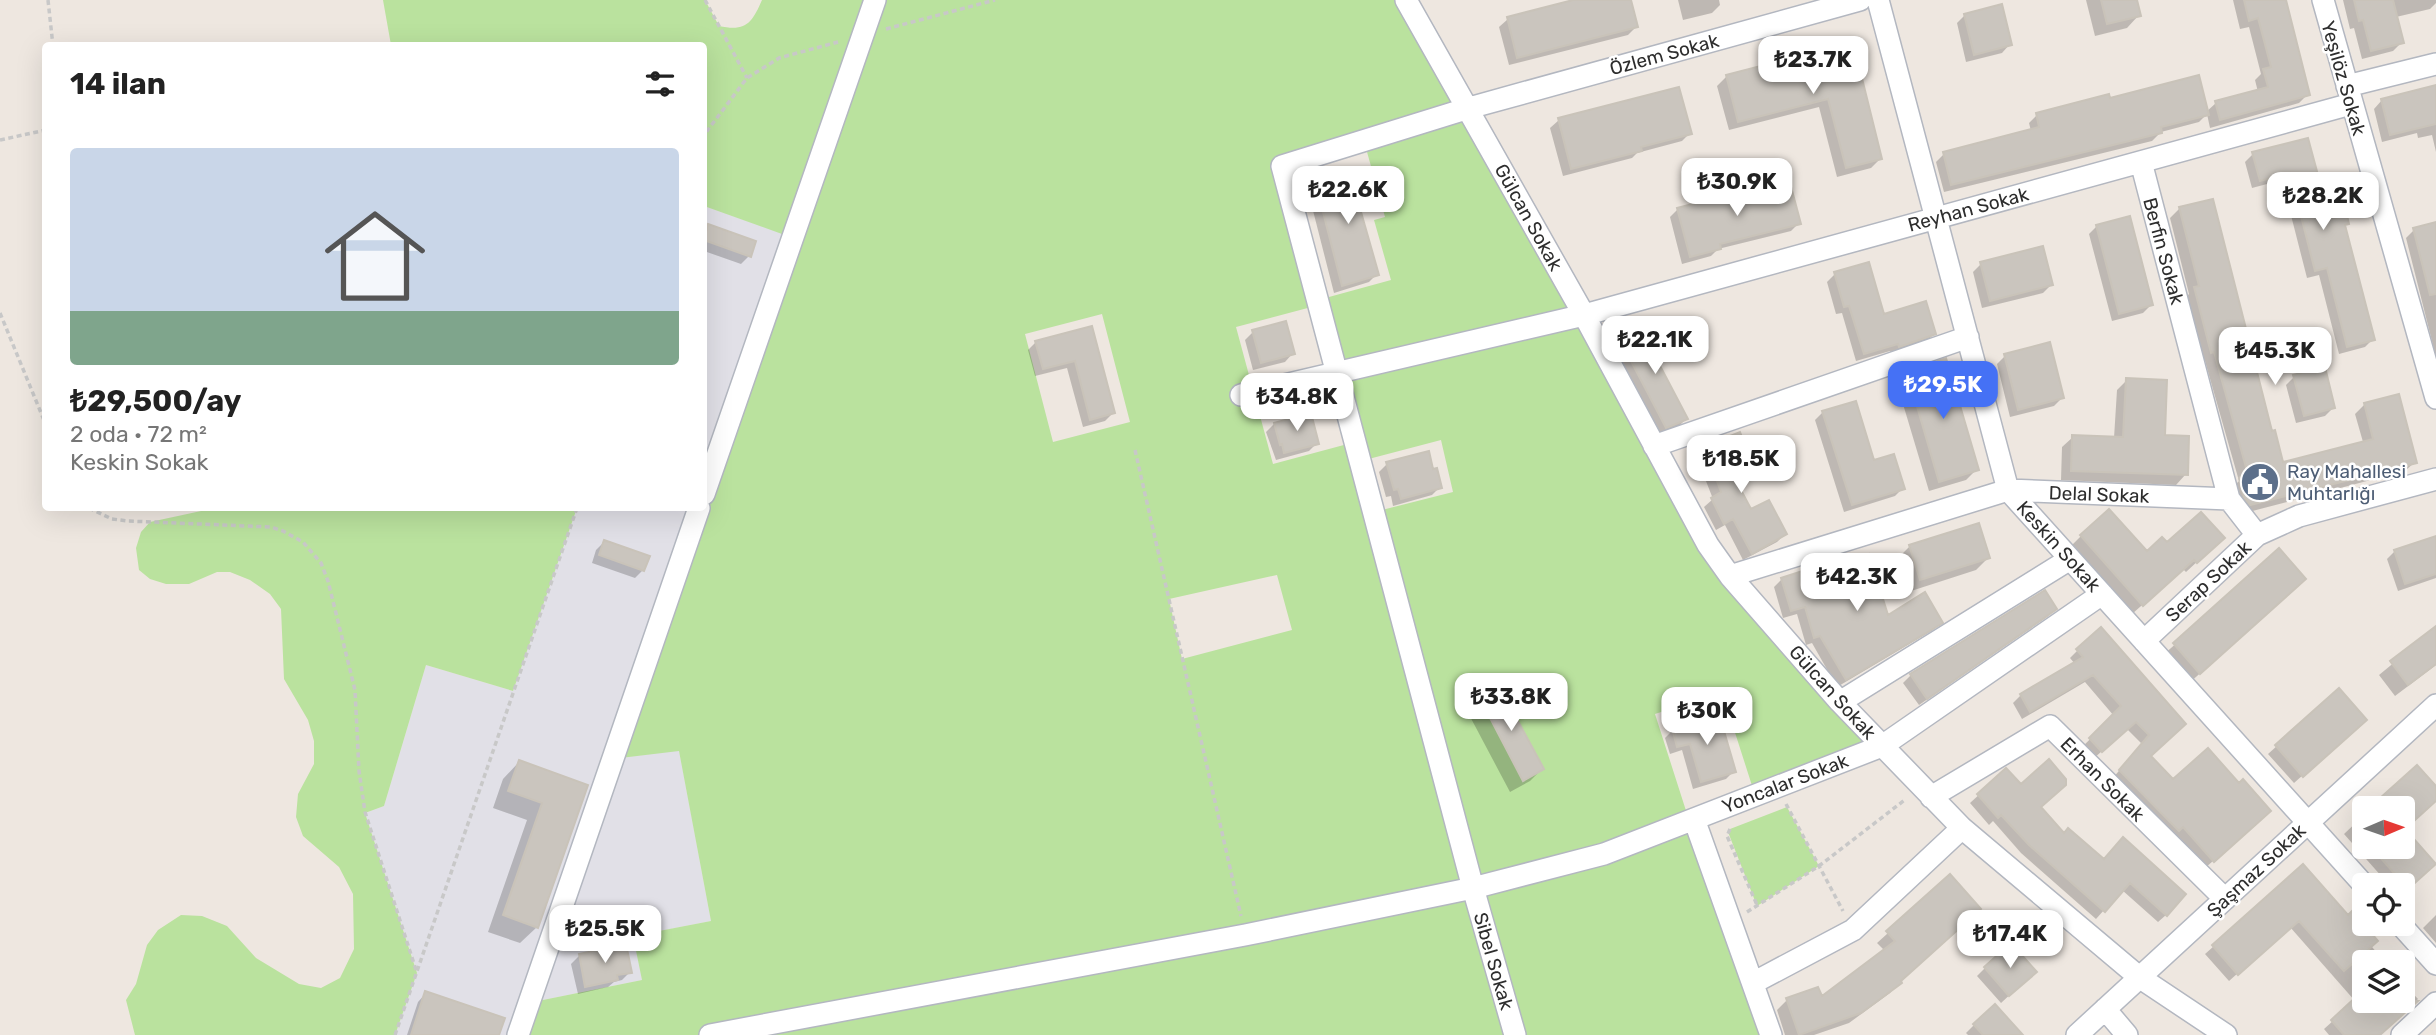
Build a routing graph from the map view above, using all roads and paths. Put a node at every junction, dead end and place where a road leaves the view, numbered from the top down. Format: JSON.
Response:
{"nodes":[{"id":1,"x":48,"y":0,"type":"edge"},
{"id":2,"x":705,"y":0,"type":"edge"},
{"id":3,"x":875,"y":0,"type":"edge"},
{"id":4,"x":1406,"y":0,"type":"edge"},
{"id":5,"x":1860,"y":0,"type":"edge"},
{"id":6,"x":1878,"y":0,"type":"edge"},
{"id":7,"x":2323,"y":0,"type":"edge"},
{"id":8,"x":53,"y":42,"type":"edge"},
{"id":9,"x":2436,"y":64,"type":"edge"},
{"id":10,"x":747,"y":78,"type":"dead end"},
{"id":11,"x":2349,"y":95,"type":"junction"},
{"id":12,"x":1469,"y":108,"type":"junction"},
{"id":13,"x":42,"y":131,"type":"edge"},
{"id":14,"x":0,"y":140,"type":"edge"},
{"id":15,"x":2141,"y":162,"type":"junction"},
{"id":16,"x":1936,"y":218,"type":"junction"},
{"id":17,"x":0,"y":313,"type":"edge"},
{"id":18,"x":1584,"y":315,"type":"junction"},
{"id":19,"x":1968,"y":337,"type":"junction"},
{"id":20,"x":1337,"y":373,"type":"junction"},
{"id":21,"x":1241,"y":395,"type":"dead end"},
{"id":22,"x":2436,"y":398,"type":"edge"},
{"id":23,"x":42,"y":415,"type":"edge"},
{"id":24,"x":1654,"y":446,"type":"junction"},
{"id":25,"x":1135,"y":450,"type":"dead end"},
{"id":26,"x":2436,"y":480,"type":"edge"},
{"id":27,"x":707,"y":485,"type":"edge"},
{"id":28,"x":2008,"y":490,"type":"junction"},
{"id":29,"x":2229,"y":499,"type":"junction"},
{"id":30,"x":96,"y":511,"type":"edge"},
{"id":31,"x":576,"y":511,"type":"edge"},
{"id":32,"x":698,"y":511,"type":"edge"},
{"id":33,"x":2257,"y":535,"type":"junction"},
{"id":34,"x":2070,"y":559,"type":"junction"},
{"id":35,"x":1730,"y":576,"type":"junction"},
{"id":36,"x":2102,"y":594,"type":"junction"},
{"id":37,"x":2144,"y":641,"type":"junction"},
{"id":38,"x":1840,"y":702,"type":"junction"},
{"id":39,"x":2436,"y":705,"type":"edge"},
{"id":40,"x":1882,"y":746,"type":"junction"},
{"id":41,"x":1777,"y":786,"type":"junction"},
{"id":42,"x":1926,"y":792,"type":"junction"},
{"id":43,"x":1787,"y":807,"type":"junction"},
{"id":44,"x":1776,"y":811,"type":"dead end"},
{"id":45,"x":1693,"y":819,"type":"junction"},
{"id":46,"x":2308,"y":822,"type":"junction"},
{"id":47,"x":1741,"y":825,"type":"dead end"},
{"id":48,"x":1962,"y":828,"type":"junction"},
{"id":49,"x":1819,"y":866,"type":"junction"},
{"id":50,"x":2353,"y":873,"type":"edge"},
{"id":51,"x":1473,"y":888,"type":"junction"},
{"id":52,"x":2225,"y":899,"type":"junction"},
{"id":53,"x":1757,"y":906,"type":"junction"},
{"id":54,"x":1731,"y":923,"type":"junction"},
{"id":55,"x":1853,"y":930,"type":"junction"},
{"id":56,"x":1245,"y":935,"type":"junction"},
{"id":57,"x":2411,"y":936,"type":"edge"},
{"id":58,"x":2436,"y":964,"type":"edge"},
{"id":59,"x":417,"y":972,"type":"junction"},
{"id":60,"x":2140,"y":977,"type":"junction"},
{"id":61,"x":1753,"y":983,"type":"junction"},
{"id":62,"x":2436,"y":1003,"type":"edge"},
{"id":63,"x":2105,"y":1009,"type":"junction"},
{"id":64,"x":395,"y":1035,"type":"edge"},
{"id":65,"x":518,"y":1035,"type":"edge"},
{"id":66,"x":710,"y":1035,"type":"edge"},
{"id":67,"x":1515,"y":1035,"type":"edge"},
{"id":68,"x":1771,"y":1035,"type":"edge"},
{"id":69,"x":2077,"y":1035,"type":"edge"},
{"id":70,"x":2127,"y":1035,"type":"edge"},
{"id":71,"x":2226,"y":1035,"type":"edge"},
{"id":72,"x":2402,"y":1035,"type":"edge"}],
"edges":[{"from":1,"to":8,"type":"path"},
{"from":2,"to":10,"type":"path"},
{"from":3,"to":27,"type":"street"},
{"from":4,"to":12,"type":"street","name":"Gülcan Sokak"},
{"from":5,"to":12,"type":"street","name":"Özlem Sokak"},
{"from":6,"to":16,"type":"street","name":"Keskin Sokak"},
{"from":7,"to":11,"type":"street","name":"Yeşilöz Sokak"},
{"from":9,"to":11,"type":"street","name":"Reyhan Sokak"},
{"from":11,"to":15,"type":"street","name":"Reyhan Sokak"},
{"from":11,"to":22,"type":"street","name":"Yeşilöz Sokak"},
{"from":12,"to":18,"type":"street","name":"Gülcan Sokak"},
{"from":12,"to":20,"type":"street","name":"Özlem Sokak"},
{"from":13,"to":14,"type":"path"},
{"from":15,"to":16,"type":"street","name":"Reyhan Sokak"},
{"from":15,"to":29,"type":"street","name":"Berfin Sokak"},
{"from":16,"to":18,"type":"street","name":"Reyhan Sokak"},
{"from":16,"to":19,"type":"street","name":"Keskin Sokak"},
{"from":17,"to":23,"type":"path"},
{"from":18,"to":20,"type":"street","name":"Reyhan Sokak"},
{"from":18,"to":24,"type":"street","name":"Gülcan Sokak"},
{"from":19,"to":24,"type":"street"},
{"from":19,"to":28,"type":"street","name":"Keskin Sokak"},
{"from":20,"to":21,"type":"street","name":"Reyhan Sokak"},
{"from":20,"to":51,"type":"street","name":"Sibel Sokak"},
{"from":24,"to":35,"type":"street","name":"Gülcan Sokak"},
{"from":25,"to":56,"type":"path"},
{"from":26,"to":33,"type":"street","name":"Serap Sokak"},
{"from":28,"to":29,"type":"street","name":"Delal Sokak"},
{"from":28,"to":34,"type":"street","name":"Keskin Sokak"},
{"from":28,"to":35,"type":"street","name":"Delal Sokak"},
{"from":29,"to":33,"type":"street","name":"Berfin Sokak"},
{"from":30,"to":59,"type":"path"},
{"from":31,"to":59,"type":"path"},
{"from":32,"to":65,"type":"street"},
{"from":33,"to":37,"type":"street","name":"Serap Sokak"},
{"from":34,"to":36,"type":"street","name":"Keskin Sokak"},
{"from":34,"to":38,"type":"street"},
{"from":35,"to":38,"type":"street","name":"Gülcan Sokak"},
{"from":36,"to":37,"type":"street","name":"Keskin Sokak"},
{"from":36,"to":40,"type":"street","name":"Yoncalar Sokak"},
{"from":37,"to":46,"type":"street","name":"Keskin Sokak"},
{"from":38,"to":40,"type":"street","name":"Gülcan Sokak"},
{"from":39,"to":46,"type":"street","name":"Şaşmaz Sokak"},
{"from":40,"to":41,"type":"street","name":"Yoncalar Sokak"},
{"from":40,"to":42,"type":"street","name":"Gülcan Sokak"},
{"from":41,"to":43,"type":"path"},
{"from":41,"to":45,"type":"street","name":"Yoncalar Sokak"},
{"from":42,"to":48,"type":"street","name":"Gülcan Sokak"},
{"from":42,"to":49,"type":"path"},
{"from":42,"to":52,"type":"street","name":"Erhan Sokak"},
{"from":43,"to":44,"type":"path"},
{"from":43,"to":49,"type":"path"},
{"from":45,"to":51,"type":"street","name":"Yoncalar Sokak"},
{"from":45,"to":54,"type":"street"},
{"from":46,"to":50,"type":"street","name":"Keskin Sokak"},
{"from":46,"to":52,"type":"street","name":"Şaşmaz Sokak"},
{"from":47,"to":53,"type":"path"},
{"from":48,"to":55,"type":"street"},
{"from":48,"to":60,"type":"street","name":"Gülcan Sokak"},
{"from":49,"to":53,"type":"path"},
{"from":49,"to":55,"type":"path"},
{"from":51,"to":56,"type":"street","name":"Yoncalar Sokak"},
{"from":51,"to":67,"type":"street","name":"Sibel Sokak"},
{"from":52,"to":60,"type":"street","name":"Şaşmaz Sokak"},
{"from":53,"to":54,"type":"path"},
{"from":54,"to":61,"type":"street"},
{"from":55,"to":61,"type":"street"},
{"from":56,"to":66,"type":"street","name":"Yoncalar Sokak"},
{"from":57,"to":58,"type":"street"},
{"from":59,"to":64,"type":"path"},
{"from":60,"to":63,"type":"street","name":"Şaşmaz Sokak"},
{"from":60,"to":71,"type":"street","name":"Gülcan Sokak"},
{"from":61,"to":68,"type":"street"},
{"from":62,"to":72,"type":"street"},
{"from":63,"to":69,"type":"street","name":"Şaşmaz Sokak"},
{"from":63,"to":70,"type":"street"}]}
